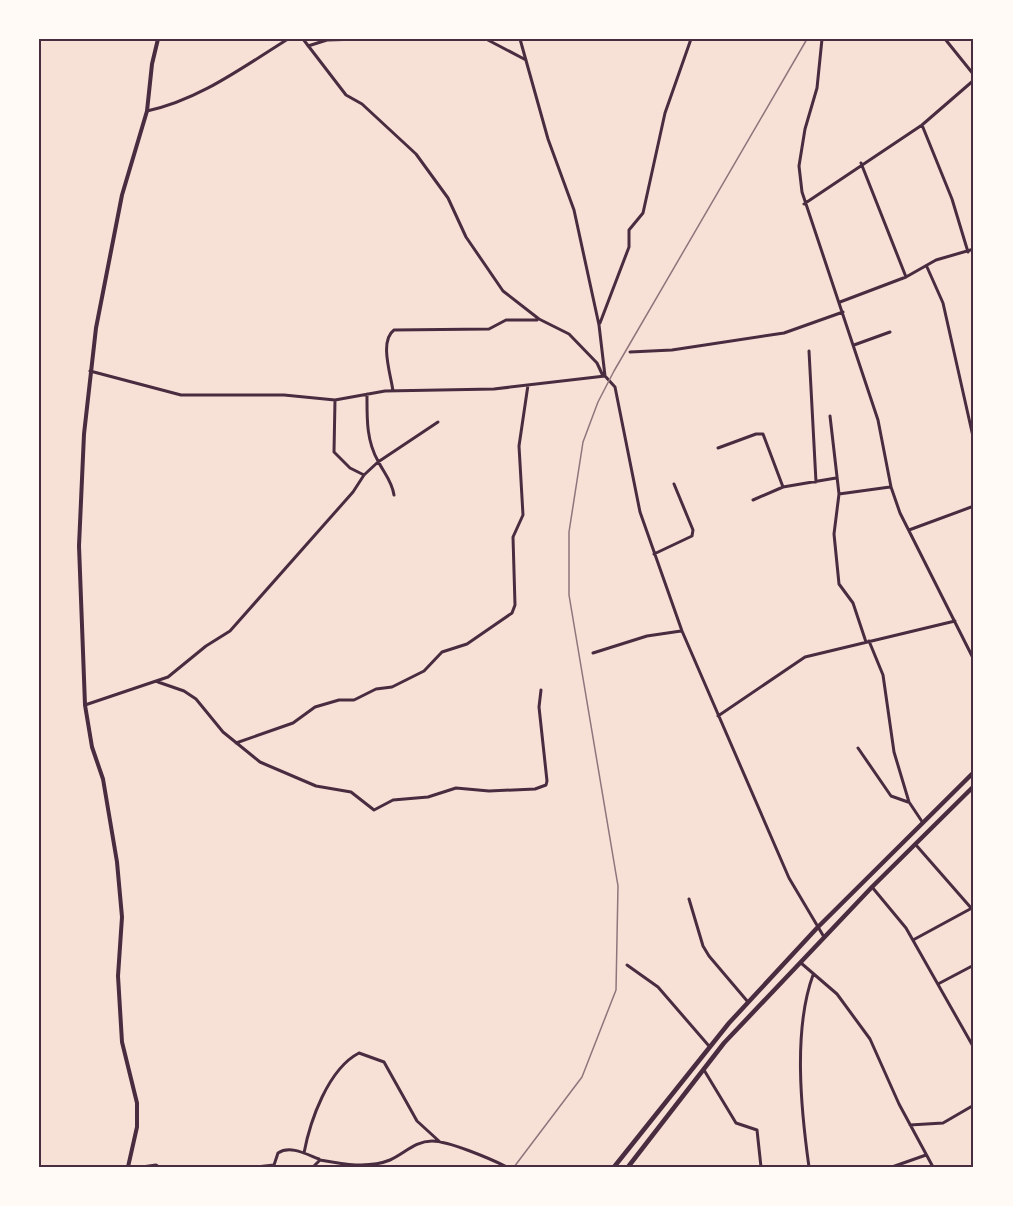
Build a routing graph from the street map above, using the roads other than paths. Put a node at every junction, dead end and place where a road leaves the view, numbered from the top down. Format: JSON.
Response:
{"nodes":[{"id":1,"x":158,"y":39,"type":"edge"},
{"id":2,"x":288,"y":39,"type":"edge"},
{"id":3,"x":303,"y":39,"type":"edge"},
{"id":4,"x":361,"y":39,"type":"edge"},
{"id":5,"x":486,"y":39,"type":"edge"},
{"id":6,"x":520,"y":39,"type":"edge"},
{"id":7,"x":691,"y":39,"type":"edge"},
{"id":8,"x":822,"y":39,"type":"edge"},
{"id":9,"x":945,"y":39,"type":"edge"},
{"id":10,"x":308,"y":46,"type":"junction"},
{"id":11,"x":526,"y":60,"type":"junction"},
{"id":12,"x":974,"y":75,"type":"edge"},
{"id":13,"x":974,"y":80,"type":"edge"},
{"id":14,"x":147,"y":111,"type":"junction"},
{"id":15,"x":922,"y":125,"type":"junction"},
{"id":16,"x":861,"y":163,"type":"junction"},
{"id":17,"x":804,"y":204,"type":"junction"},
{"id":18,"x":974,"y":249,"type":"edge"},
{"id":19,"x":968,"y":252,"type":"junction"},
{"id":20,"x":927,"y":267,"type":"junction"},
{"id":21,"x":906,"y":277,"type":"junction"},
{"id":22,"x":840,"y":302,"type":"junction"},
{"id":23,"x":843,"y":312,"type":"junction"},
{"id":24,"x":539,"y":319,"type":"junction"},
{"id":25,"x":599,"y":325,"type":"junction"},
{"id":26,"x":891,"y":332,"type":"dead end"},
{"id":27,"x":854,"y":345,"type":"junction"},
{"id":28,"x":809,"y":351,"type":"dead end"},
{"id":29,"x":630,"y":352,"type":"dead end"},
{"id":30,"x":90,"y":370,"type":"junction"},
{"id":31,"x":604,"y":376,"type":"junction"},
{"id":32,"x":528,"y":385,"type":"junction"},
{"id":33,"x":393,"y":391,"type":"junction"},
{"id":34,"x":367,"y":394,"type":"junction"},
{"id":35,"x":335,"y":400,"type":"junction"},
{"id":36,"x":830,"y":416,"type":"dead end"},
{"id":37,"x":438,"y":422,"type":"dead end"},
{"id":38,"x":974,"y":441,"type":"edge"},
{"id":39,"x":718,"y":448,"type":"dead end"},
{"id":40,"x":378,"y":462,"type":"junction"},
{"id":41,"x":364,"y":475,"type":"junction"},
{"id":42,"x":836,"y":478,"type":"junction"},
{"id":43,"x":816,"y":482,"type":"junction"},
{"id":44,"x":674,"y":484,"type":"dead end"},
{"id":45,"x":783,"y":487,"type":"junction"},
{"id":46,"x":891,"y":487,"type":"junction"},
{"id":47,"x":839,"y":494,"type":"junction"},
{"id":48,"x":394,"y":495,"type":"dead end"},
{"id":49,"x":753,"y":500,"type":"dead end"},
{"id":50,"x":974,"y":506,"type":"edge"},
{"id":51,"x":909,"y":530,"type":"junction"},
{"id":52,"x":654,"y":554,"type":"junction"},
{"id":53,"x":955,"y":621,"type":"junction"},
{"id":54,"x":682,"y":631,"type":"junction"},
{"id":55,"x":868,"y":642,"type":"junction"},
{"id":56,"x":593,"y":653,"type":"dead end"},
{"id":57,"x":974,"y":660,"type":"edge"},
{"id":58,"x":159,"y":682,"type":"junction"},
{"id":59,"x":541,"y":690,"type":"dead end"},
{"id":60,"x":85,"y":705,"type":"junction"},
{"id":61,"x":718,"y":716,"type":"junction"},
{"id":62,"x":236,"y":743,"type":"junction"},
{"id":63,"x":858,"y":748,"type":"dead end"},
{"id":64,"x":974,"y":772,"type":"edge"},
{"id":65,"x":974,"y":786,"type":"edge"},
{"id":66,"x":909,"y":802,"type":"junction"},
{"id":67,"x":923,"y":823,"type":"junction"},
{"id":68,"x":915,"y":843,"type":"junction"},
{"id":69,"x":872,"y":887,"type":"junction"},
{"id":70,"x":689,"y":899,"type":"dead end"},
{"id":71,"x":973,"y":908,"type":"edge"},
{"id":72,"x":817,"y":928,"type":"junction"},
{"id":73,"x":825,"y":938,"type":"junction"},
{"id":74,"x":913,"y":940,"type":"junction"},
{"id":75,"x":801,"y":963,"type":"junction"},
{"id":76,"x":627,"y":965,"type":"dead end"},
{"id":77,"x":974,"y":965,"type":"edge"},
{"id":78,"x":813,"y":975,"type":"junction"},
{"id":79,"x":938,"y":984,"type":"junction"},
{"id":80,"x":749,"y":1003,"type":"junction"},
{"id":81,"x":972,"y":1041,"type":"edge"},
{"id":82,"x":709,"y":1046,"type":"junction"},
{"id":83,"x":974,"y":1047,"type":"edge"},
{"id":84,"x":703,"y":1069,"type":"junction"},
{"id":85,"x":974,"y":1105,"type":"edge"},
{"id":86,"x":910,"y":1125,"type":"junction"},
{"id":87,"x":440,"y":1142,"type":"junction"},
{"id":88,"x":304,"y":1153,"type":"junction"},
{"id":89,"x":926,"y":1155,"type":"junction"},
{"id":90,"x":320,"y":1160,"type":"junction"},
{"id":91,"x":128,"y":1167,"type":"edge"},
{"id":92,"x":142,"y":1167,"type":"edge"},
{"id":93,"x":159,"y":1167,"type":"edge"},
{"id":94,"x":256,"y":1167,"type":"edge"},
{"id":95,"x":313,"y":1167,"type":"edge"},
{"id":96,"x":507,"y":1167,"type":"edge"},
{"id":97,"x":614,"y":1167,"type":"edge"},
{"id":98,"x":628,"y":1167,"type":"edge"},
{"id":99,"x":761,"y":1167,"type":"edge"},
{"id":100,"x":809,"y":1167,"type":"edge"},
{"id":101,"x":892,"y":1167,"type":"edge"},
{"id":102,"x":933,"y":1167,"type":"edge"}],
"edges":[{"from":1,"to":14,"type":"street"},
{"from":2,"to":14,"type":"street"},
{"from":3,"to":10,"type":"street"},
{"from":4,"to":10,"type":"street"},
{"from":5,"to":11,"type":"street"},
{"from":6,"to":11,"type":"street"},
{"from":7,"to":25,"type":"street"},
{"from":8,"to":17,"type":"street"},
{"from":9,"to":12,"type":"street"},
{"from":10,"to":24,"type":"street"},
{"from":11,"to":25,"type":"street"},
{"from":13,"to":15,"type":"street"},
{"from":14,"to":30,"type":"street"},
{"from":15,"to":16,"type":"street"},
{"from":15,"to":19,"type":"street"},
{"from":16,"to":17,"type":"street"},
{"from":16,"to":21,"type":"street"},
{"from":17,"to":22,"type":"street"},
{"from":18,"to":19,"type":"street"},
{"from":19,"to":20,"type":"street"},
{"from":20,"to":21,"type":"street"},
{"from":20,"to":38,"type":"street"},
{"from":21,"to":22,"type":"street"},
{"from":22,"to":23,"type":"street"},
{"from":23,"to":27,"type":"street"},
{"from":23,"to":29,"type":"street"},
{"from":24,"to":31,"type":"street"},
{"from":24,"to":33,"type":"street"},
{"from":25,"to":31,"type":"street"},
{"from":26,"to":27,"type":"street"},
{"from":27,"to":46,"type":"street"},
{"from":28,"to":43,"type":"street"},
{"from":30,"to":35,"type":"street"},
{"from":30,"to":60,"type":"street"},
{"from":31,"to":32,"type":"street"},
{"from":31,"to":52,"type":"street"},
{"from":32,"to":33,"type":"street"},
{"from":32,"to":62,"type":"street"},
{"from":33,"to":34,"type":"street"},
{"from":34,"to":35,"type":"street"},
{"from":34,"to":40,"type":"street"},
{"from":35,"to":41,"type":"street"},
{"from":36,"to":42,"type":"street"},
{"from":37,"to":40,"type":"street"},
{"from":39,"to":45,"type":"street"},
{"from":40,"to":41,"type":"street"},
{"from":40,"to":48,"type":"street"},
{"from":41,"to":58,"type":"street"},
{"from":42,"to":43,"type":"street"},
{"from":42,"to":47,"type":"street"},
{"from":43,"to":45,"type":"street"},
{"from":44,"to":52,"type":"street"},
{"from":45,"to":49,"type":"street"},
{"from":46,"to":47,"type":"street"},
{"from":46,"to":51,"type":"street"},
{"from":47,"to":55,"type":"street"},
{"from":50,"to":51,"type":"street"},
{"from":51,"to":53,"type":"street"},
{"from":52,"to":54,"type":"street"},
{"from":53,"to":55,"type":"street"},
{"from":53,"to":57,"type":"street"},
{"from":54,"to":56,"type":"street"},
{"from":54,"to":61,"type":"street"},
{"from":55,"to":61,"type":"street"},
{"from":55,"to":66,"type":"street"},
{"from":58,"to":60,"type":"street"},
{"from":58,"to":62,"type":"street"},
{"from":59,"to":62,"type":"street"},
{"from":60,"to":91,"type":"street"},
{"from":61,"to":72,"type":"street"},
{"from":63,"to":66,"type":"street"},
{"from":64,"to":67,"type":"main road"},
{"from":65,"to":68,"type":"main road"},
{"from":66,"to":67,"type":"street"},
{"from":67,"to":72,"type":"main road"},
{"from":68,"to":69,"type":"main road"},
{"from":68,"to":71,"type":"street"},
{"from":69,"to":73,"type":"main road"},
{"from":69,"to":74,"type":"street"},
{"from":70,"to":80,"type":"street"},
{"from":71,"to":74,"type":"street"},
{"from":72,"to":73,"type":"street"},
{"from":72,"to":80,"type":"main road"},
{"from":73,"to":75,"type":"main road"},
{"from":74,"to":79,"type":"street"},
{"from":75,"to":78,"type":"street"},
{"from":75,"to":84,"type":"main road"},
{"from":76,"to":82,"type":"street"},
{"from":77,"to":79,"type":"street"},
{"from":78,"to":86,"type":"street"},
{"from":78,"to":100,"type":"street"},
{"from":79,"to":81,"type":"street"},
{"from":80,"to":82,"type":"main road"},
{"from":81,"to":83,"type":"street"},
{"from":82,"to":97,"type":"main road"},
{"from":84,"to":98,"type":"main road"},
{"from":84,"to":99,"type":"street"},
{"from":85,"to":86,"type":"street"},
{"from":86,"to":89,"type":"street"},
{"from":87,"to":88,"type":"street"},
{"from":87,"to":90,"type":"street"},
{"from":87,"to":96,"type":"street"},
{"from":88,"to":90,"type":"street"},
{"from":88,"to":94,"type":"street"},
{"from":89,"to":101,"type":"street"},
{"from":89,"to":102,"type":"street"},
{"from":90,"to":95,"type":"street"},
{"from":92,"to":93,"type":"street"}]}
